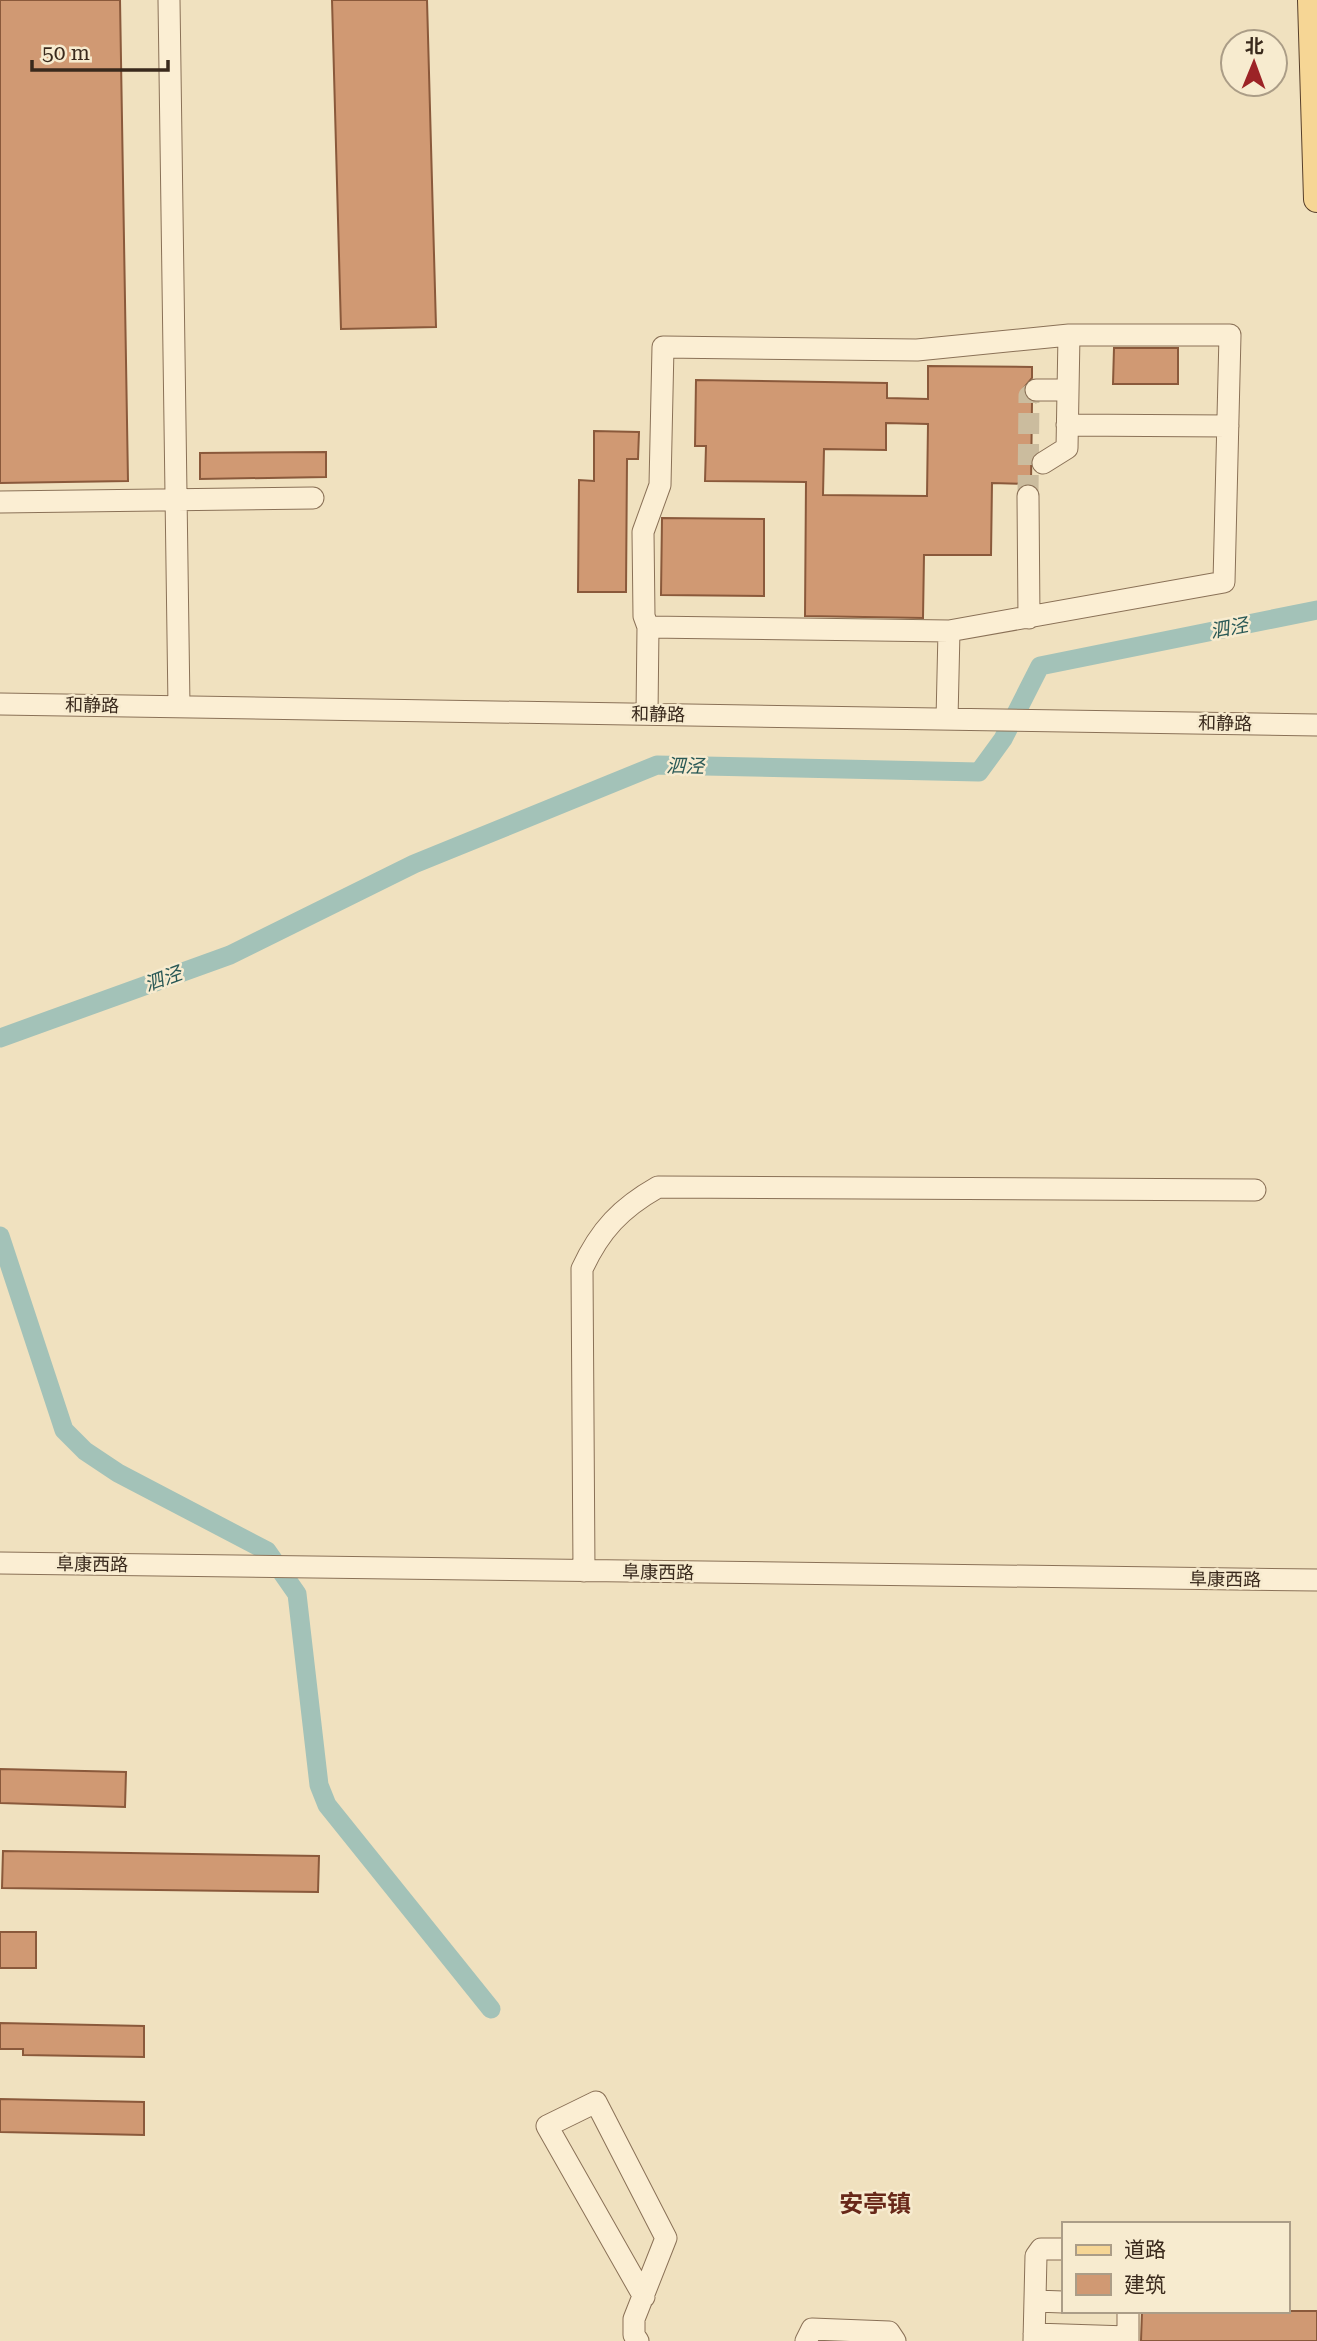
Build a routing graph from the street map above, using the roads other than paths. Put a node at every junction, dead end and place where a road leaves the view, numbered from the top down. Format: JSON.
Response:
{"nodes":[{"id":1,"x":169,"y":0,"type":"edge"},
{"id":2,"x":1311,"y":0,"type":"edge"},
{"id":3,"x":1317,"y":199,"type":"edge"},
{"id":4,"x":1069,"y":334,"type":"junction"},
{"id":5,"x":1036,"y":390,"type":"dead end"},
{"id":6,"x":1068,"y":390,"type":"junction"},
{"id":7,"x":1067,"y":425,"type":"junction"},
{"id":8,"x":1228,"y":426,"type":"junction"},
{"id":9,"x":1043,"y":463,"type":"dead end"},
{"id":10,"x":1028,"y":496,"type":"tunnel mouth"},
{"id":11,"x":313,"y":498,"type":"dead end"},
{"id":12,"x":176,"y":500,"type":"junction"},
{"id":13,"x":0,"y":502,"type":"edge"},
{"id":14,"x":1029,"y":618,"type":"junction"},
{"id":15,"x":648,"y":626,"type":"junction"},
{"id":16,"x":948,"y":631,"type":"junction"},
{"id":17,"x":0,"y":704,"type":"edge"},
{"id":18,"x":179,"y":706,"type":"junction"},
{"id":19,"x":647,"y":714,"type":"junction"},
{"id":20,"x":947,"y":719,"type":"junction"},
{"id":21,"x":1317,"y":724,"type":"edge"},
{"id":22,"x":1255,"y":1190,"type":"dead end"},
{"id":23,"x":0,"y":1563,"type":"edge"},
{"id":24,"x":584,"y":1571,"type":"junction"},
{"id":25,"x":1317,"y":1580,"type":"edge"},
{"id":26,"x":1062,"y":2249,"type":"edge"},
{"id":27,"x":644,"y":2297,"type":"junction"},
{"id":28,"x":1035,"y":2301,"type":"junction"},
{"id":29,"x":1062,"y":2302,"type":"edge"},
{"id":30,"x":1128,"y":2313,"type":"edge"},
{"id":31,"x":1034,"y":2338,"type":"edge"},
{"id":32,"x":1128,"y":2339,"type":"edge"},
{"id":33,"x":638,"y":2341,"type":"edge"},
{"id":34,"x":806,"y":2341,"type":"edge"},
{"id":35,"x":895,"y":2341,"type":"edge"}],
"edges":[{"from":1,"to":12,"type":"street"},
{"from":2,"to":3,"type":"main road"},
{"from":4,"to":6,"type":"street"},
{"from":4,"to":8,"type":"street"},
{"from":4,"to":15,"type":"street"},
{"from":5,"to":6,"type":"street"},
{"from":6,"to":7,"type":"street"},
{"from":7,"to":8,"type":"street"},
{"from":7,"to":9,"type":"street"},
{"from":8,"to":14,"type":"street"},
{"from":10,"to":14,"type":"street"},
{"from":11,"to":12,"type":"street"},
{"from":12,"to":13,"type":"street"},
{"from":12,"to":18,"type":"street"},
{"from":14,"to":16,"type":"street"},
{"from":15,"to":16,"type":"street"},
{"from":15,"to":19,"type":"street"},
{"from":16,"to":20,"type":"street"},
{"from":17,"to":18,"type":"street","name":"和静路"},
{"from":18,"to":19,"type":"street","name":"和静路"},
{"from":19,"to":20,"type":"street","name":"和静路"},
{"from":20,"to":21,"type":"street","name":"和静路"},
{"from":22,"to":24,"type":"street"},
{"from":23,"to":24,"type":"street","name":"阜康西路"},
{"from":24,"to":25,"type":"street","name":"阜康西路"},
{"from":26,"to":28,"type":"street"},
{"from":27,"to":27,"type":"street"},
{"from":27,"to":33,"type":"street"},
{"from":28,"to":29,"type":"street"},
{"from":28,"to":31,"type":"street"},
{"from":30,"to":32,"type":"street"},
{"from":31,"to":32,"type":"street"},
{"from":34,"to":35,"type":"street"}]}
